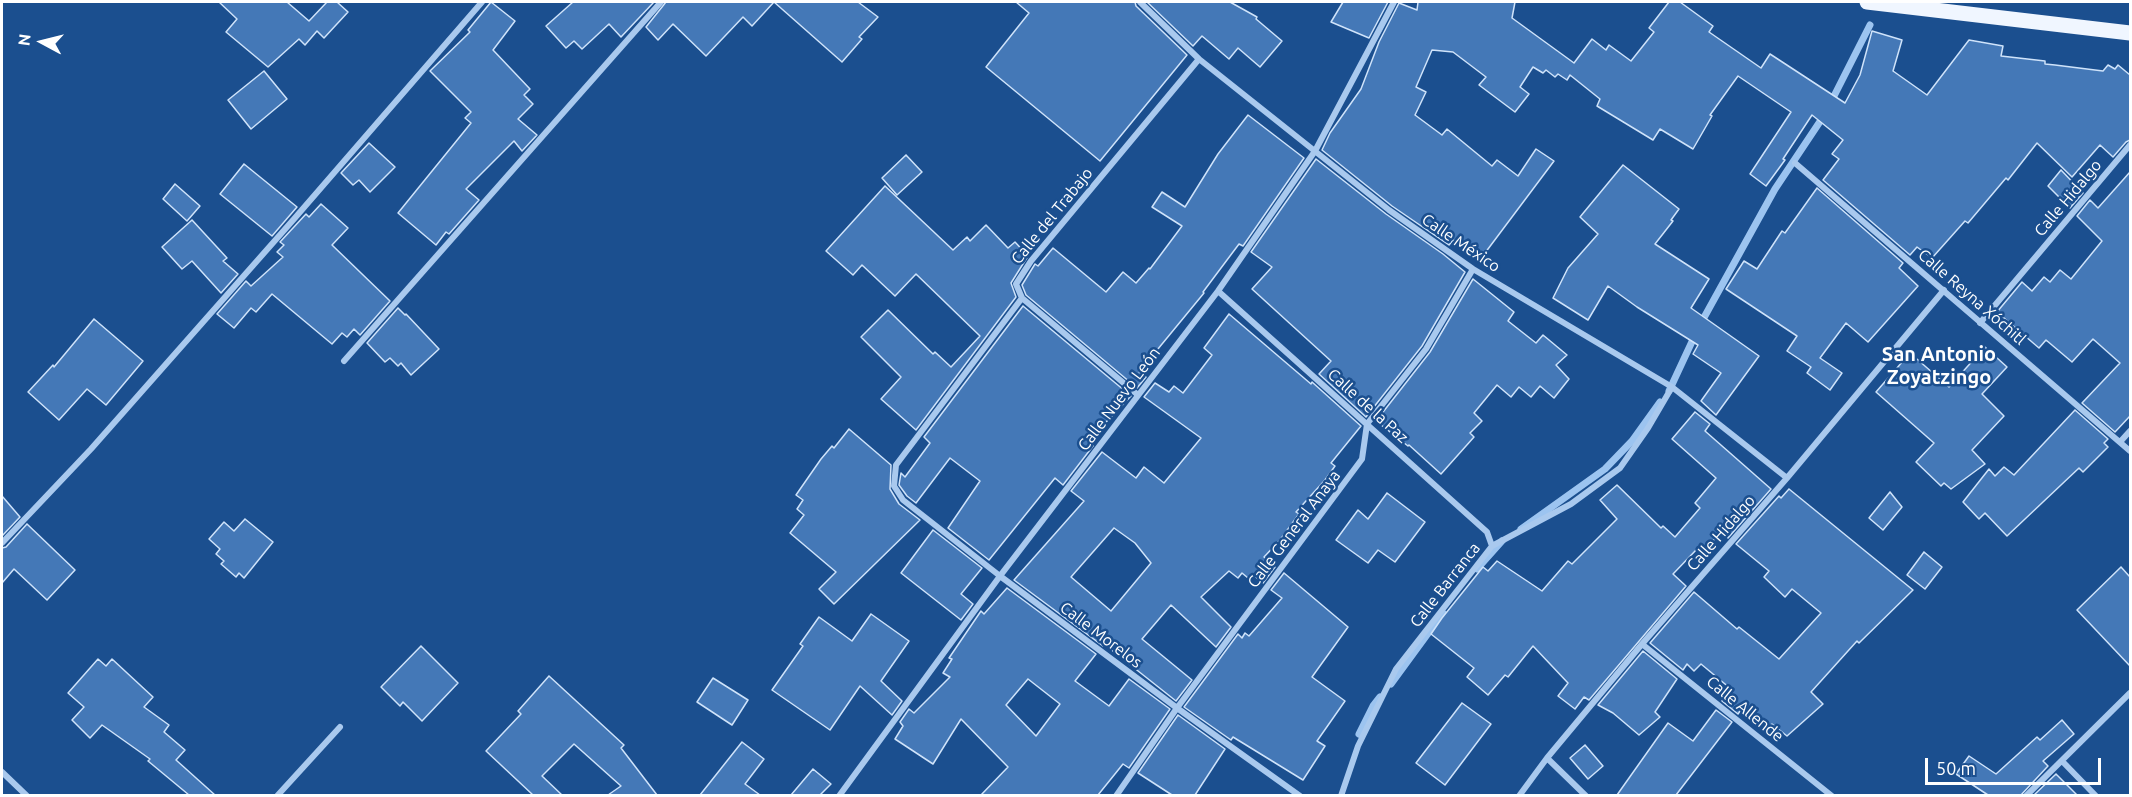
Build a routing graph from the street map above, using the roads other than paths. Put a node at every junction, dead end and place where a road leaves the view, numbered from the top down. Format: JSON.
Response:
{"nodes":[{"id":1,"x":482,"y":2,"type":"edge"},
{"id":2,"x":661,"y":2,"type":"edge"},
{"id":3,"x":1140,"y":2,"type":"edge"},
{"id":4,"x":1394,"y":2,"type":"edge"},
{"id":5,"x":1867,"y":2,"type":"edge"},
{"id":6,"x":2130,"y":33,"type":"edge"},
{"id":7,"x":1199,"y":59,"type":"junction"},
{"id":8,"x":2130,"y":146,"type":"edge"},
{"id":9,"x":1315,"y":151,"type":"junction"},
{"id":10,"x":1795,"y":163,"type":"dead end"},
{"id":11,"x":1473,"y":269,"type":"junction"},
{"id":12,"x":1944,"y":290,"type":"junction"},
{"id":13,"x":1218,"y":291,"type":"junction"},
{"id":14,"x":1022,"y":298,"type":"junction"},
{"id":15,"x":1980,"y":324,"type":"junction"},
{"id":16,"x":344,"y":361,"type":"dead end"},
{"id":17,"x":1672,"y":387,"type":"junction"},
{"id":18,"x":1138,"y":395,"type":"junction"},
{"id":19,"x":1367,"y":424,"type":"junction"},
{"id":20,"x":2130,"y":431,"type":"edge"},
{"id":21,"x":2120,"y":442,"type":"junction"},
{"id":22,"x":2130,"y":451,"type":"edge"},
{"id":23,"x":1787,"y":478,"type":"junction"},
{"id":24,"x":2,"y":543,"type":"edge"},
{"id":25,"x":1492,"y":546,"type":"junction"},
{"id":26,"x":1000,"y":576,"type":"junction"},
{"id":27,"x":1642,"y":644,"type":"junction"},
{"id":28,"x":2130,"y":693,"type":"edge"},
{"id":29,"x":1177,"y":708,"type":"junction"},
{"id":30,"x":339,"y":727,"type":"dead end"},
{"id":31,"x":1547,"y":758,"type":"junction"},
{"id":32,"x":2062,"y":761,"type":"junction"},
{"id":33,"x":2,"y":772,"type":"edge"},
{"id":34,"x":27,"y":795,"type":"edge"},
{"id":35,"x":277,"y":795,"type":"edge"},
{"id":36,"x":839,"y":795,"type":"edge"},
{"id":37,"x":1116,"y":795,"type":"edge"},
{"id":38,"x":1300,"y":795,"type":"edge"},
{"id":39,"x":1341,"y":795,"type":"edge"},
{"id":40,"x":1519,"y":795,"type":"edge"},
{"id":41,"x":1586,"y":795,"type":"edge"},
{"id":42,"x":1832,"y":795,"type":"edge"},
{"id":43,"x":2026,"y":795,"type":"edge"},
{"id":44,"x":2096,"y":795,"type":"edge"}],
"edges":[{"from":1,"to":24,"type":"street"},
{"from":2,"to":16,"type":"street"},
{"from":3,"to":7,"type":"street","name":"Calle México"},
{"from":4,"to":9,"type":"street","name":"Calle Nuevo León"},
{"from":5,"to":6,"type":"main road"},
{"from":7,"to":9,"type":"street","name":"Calle México"},
{"from":7,"to":14,"type":"street","name":"Calle del Trabajo"},
{"from":8,"to":15,"type":"street","name":"Calle Hidalgo"},
{"from":9,"to":11,"type":"street","name":"Calle México"},
{"from":9,"to":13,"type":"street","name":"Calle Nuevo León"},
{"from":10,"to":12,"type":"street","name":"Calle Reyna Xóchitl"},
{"from":11,"to":17,"type":"street","name":"Calle México"},
{"from":11,"to":19,"type":"street"},
{"from":12,"to":15,"type":"street","name":"Calle Reyna Xóchitl"},
{"from":12,"to":23,"type":"street","name":"Calle Hidalgo"},
{"from":13,"to":18,"type":"street","name":"Calle Nuevo León"},
{"from":13,"to":19,"type":"street","name":"Calle de la Paz"},
{"from":14,"to":18,"type":"street"},
{"from":14,"to":26,"type":"street","name":"Calle Morelos"},
{"from":15,"to":21,"type":"street","name":"Calle Reyna Xóchitl"},
{"from":17,"to":23,"type":"street","name":"Calle México"},
{"from":17,"to":25,"type":"street","name":"Calle Barranca"},
{"from":18,"to":26,"type":"street","name":"Calle Nuevo León"},
{"from":19,"to":25,"type":"street","name":"Calle de la Paz"},
{"from":19,"to":29,"type":"street","name":"Calle General Anaya"},
{"from":20,"to":21,"type":"street"},
{"from":21,"to":22,"type":"street","name":"Calle Reyna Xóchitl"},
{"from":23,"to":27,"type":"street","name":"Calle Hidalgo"},
{"from":25,"to":39,"type":"street","name":"Calle Barranca"},
{"from":26,"to":29,"type":"street","name":"Calle Morelos"},
{"from":26,"to":36,"type":"street","name":"Calle Nuevo León"},
{"from":27,"to":31,"type":"street","name":"Calle Hidalgo"},
{"from":27,"to":42,"type":"street","name":"Calle Allende"},
{"from":28,"to":32,"type":"street"},
{"from":29,"to":37,"type":"street","name":"Calle General Anaya"},
{"from":29,"to":38,"type":"street","name":"Calle Morelos"},
{"from":30,"to":35,"type":"street"},
{"from":31,"to":40,"type":"street","name":"Calle Hidalgo"},
{"from":31,"to":41,"type":"street"},
{"from":32,"to":43,"type":"street"},
{"from":32,"to":44,"type":"street"},
{"from":33,"to":34,"type":"street"}]}
